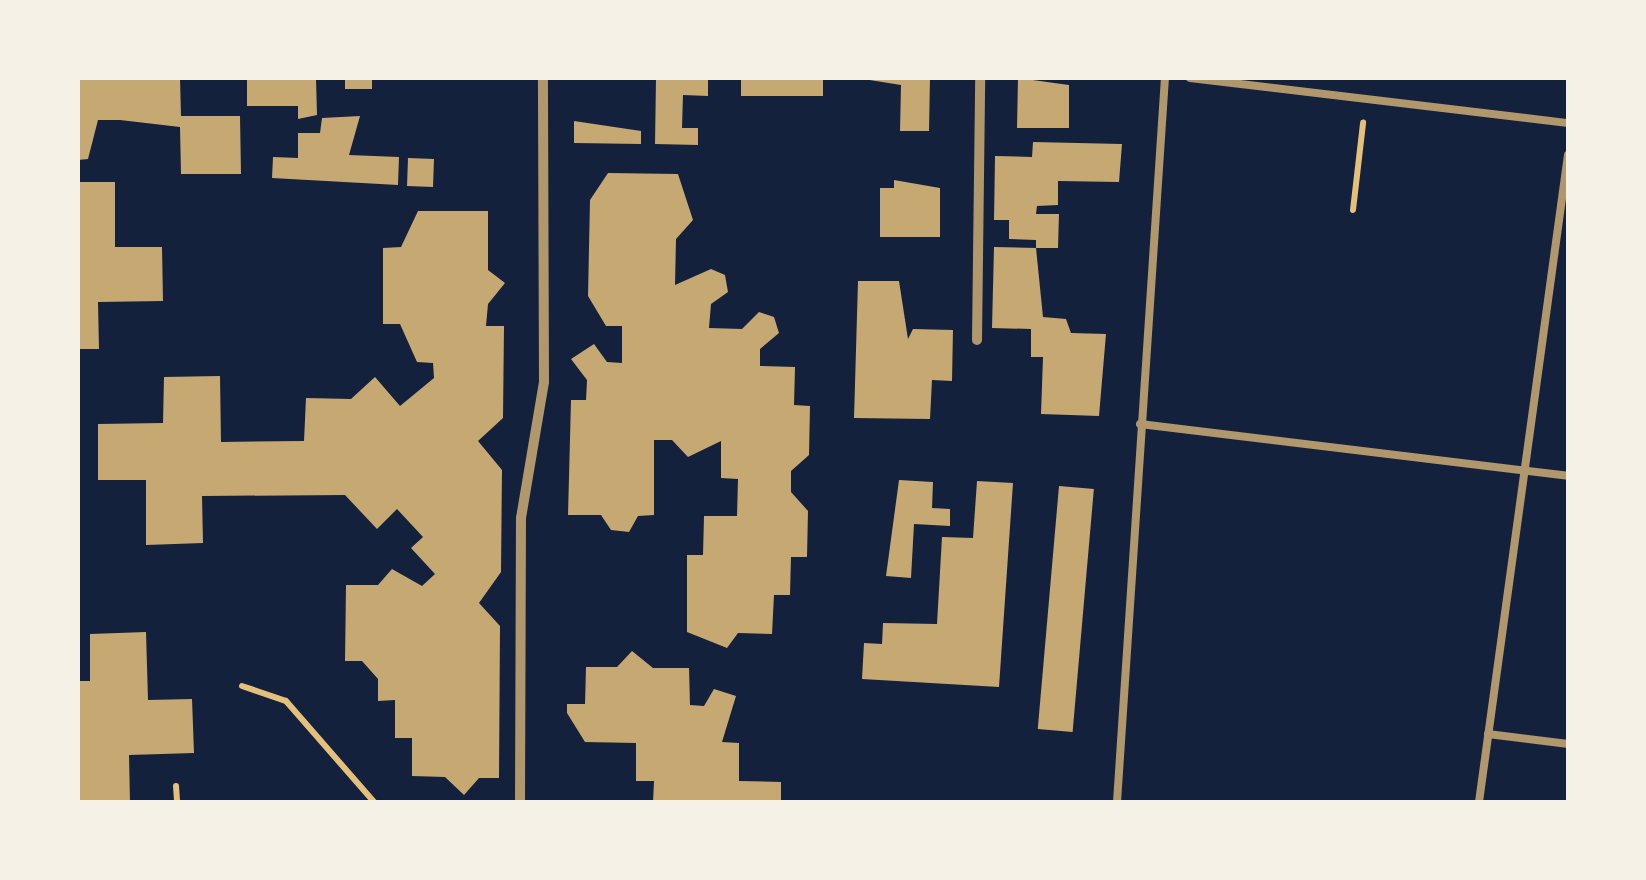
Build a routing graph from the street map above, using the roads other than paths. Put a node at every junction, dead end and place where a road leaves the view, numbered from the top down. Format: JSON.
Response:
{"nodes":[{"id":1,"x":543,"y":78,"type":"edge"},
{"id":2,"x":980,"y":78,"type":"edge"},
{"id":3,"x":1165,"y":78,"type":"edge"},
{"id":4,"x":1190,"y":78,"type":"edge"},
{"id":5,"x":1568,"y":123,"type":"edge"},
{"id":6,"x":1568,"y":155,"type":"edge"},
{"id":7,"x":977,"y":340,"type":"dead end"},
{"id":8,"x":1140,"y":424,"type":"junction"},
{"id":9,"x":1524,"y":470,"type":"junction"},
{"id":10,"x":1568,"y":476,"type":"edge"},
{"id":11,"x":1488,"y":734,"type":"junction"},
{"id":12,"x":1568,"y":744,"type":"edge"},
{"id":13,"x":520,"y":802,"type":"edge"},
{"id":14,"x":1117,"y":802,"type":"edge"},
{"id":15,"x":1478,"y":802,"type":"edge"}],
"edges":[{"from":1,"to":13,"type":"street"},
{"from":2,"to":7,"type":"street"},
{"from":3,"to":8,"type":"lane"},
{"from":4,"to":5,"type":"lane"},
{"from":6,"to":9,"type":"lane"},
{"from":8,"to":9,"type":"lane"},
{"from":8,"to":14,"type":"lane"},
{"from":9,"to":10,"type":"lane"},
{"from":9,"to":11,"type":"lane"},
{"from":11,"to":12,"type":"lane"},
{"from":11,"to":15,"type":"lane"}]}
